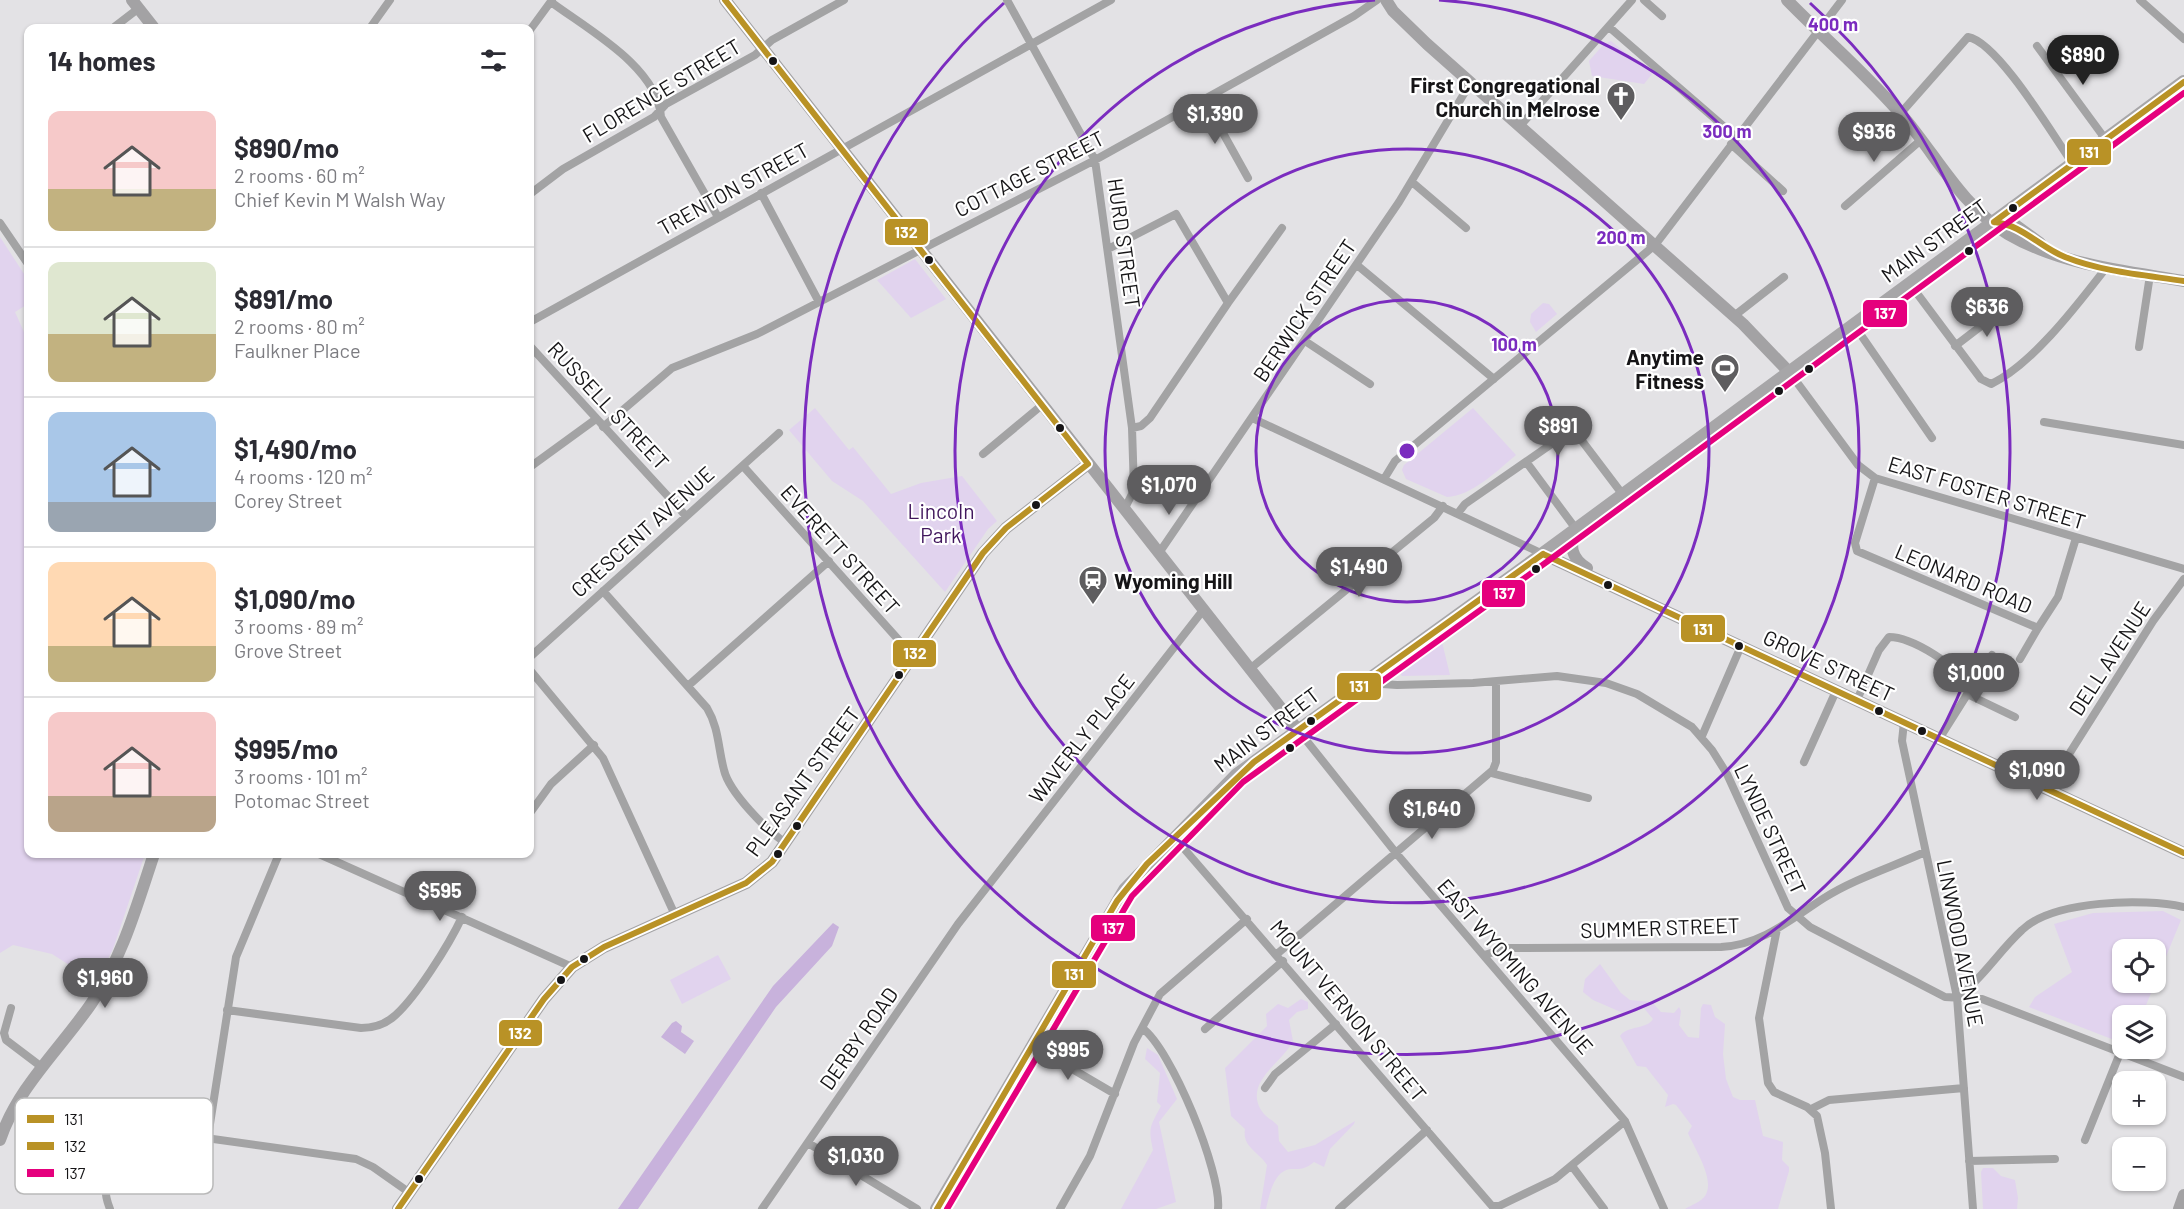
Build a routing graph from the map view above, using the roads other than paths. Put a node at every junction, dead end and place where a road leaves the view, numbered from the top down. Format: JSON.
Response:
{"nodes":[{"id":1,"x":390,"y":0,"type":"edge"},
{"id":2,"x":725,"y":0,"type":"edge"},
{"id":3,"x":844,"y":0,"type":"edge"},
{"id":4,"x":1007,"y":0,"type":"edge"},
{"id":5,"x":1111,"y":0,"type":"edge"},
{"id":6,"x":1377,"y":0,"type":"edge"},
{"id":7,"x":1386,"y":0,"type":"edge"},
{"id":8,"x":1632,"y":0,"type":"edge"},
{"id":9,"x":1644,"y":0,"type":"edge"},
{"id":10,"x":1786,"y":0,"type":"edge"},
{"id":11,"x":1842,"y":0,"type":"edge"},
{"id":12,"x":2140,"y":0,"type":"edge"},
{"id":13,"x":552,"y":1,"type":"edge"},
{"id":14,"x":135,"y":4,"type":"edge"},
{"id":15,"x":1662,"y":16,"type":"dead end"},
{"id":16,"x":117,"y":24,"type":"edge"},
{"id":17,"x":151,"y":24,"type":"edge"},
{"id":18,"x":373,"y":24,"type":"edge"},
{"id":19,"x":534,"y":25,"type":"edge"},
{"id":20,"x":1609,"y":27,"type":"junction"},
{"id":21,"x":1817,"y":31,"type":"junction"},
{"id":22,"x":2184,"y":39,"type":"edge"},
{"id":23,"x":1032,"y":44,"type":"junction"},
{"id":24,"x":2037,"y":46,"type":"dead end"},
{"id":25,"x":763,"y":48,"type":"junction"},
{"id":26,"x":1470,"y":82,"type":"junction"},
{"id":27,"x":2184,"y":82,"type":"edge"},
{"id":28,"x":1204,"y":99,"type":"junction"},
{"id":29,"x":660,"y":109,"type":"junction"},
{"id":30,"x":1900,"y":114,"type":"junction"},
{"id":31,"x":1520,"y":126,"type":"junction"},
{"id":32,"x":1921,"y":140,"type":"junction"},
{"id":33,"x":2106,"y":140,"type":"junction"},
{"id":34,"x":1734,"y":141,"type":"junction"},
{"id":35,"x":841,"y":148,"type":"junction"},
{"id":36,"x":1095,"y":160,"type":"junction"},
{"id":37,"x":2073,"y":164,"type":"junction"},
{"id":38,"x":1248,"y":178,"type":"dead end"},
{"id":39,"x":1412,"y":182,"type":"junction"},
{"id":40,"x":534,"y":191,"type":"edge"},
{"id":41,"x":1783,"y":191,"type":"dead end"},
{"id":42,"x":761,"y":193,"type":"junction"},
{"id":43,"x":1845,"y":206,"type":"dead end"},
{"id":44,"x":718,"y":218,"type":"junction"},
{"id":45,"x":1994,"y":222,"type":"junction"},
{"id":46,"x":0,"y":223,"type":"edge"},
{"id":47,"x":1282,"y":228,"type":"dead end"},
{"id":48,"x":1466,"y":228,"type":"dead end"},
{"id":49,"x":1655,"y":245,"type":"junction"},
{"id":50,"x":920,"y":249,"type":"junction"},
{"id":51,"x":1108,"y":249,"type":"junction"},
{"id":52,"x":24,"y":258,"type":"edge"},
{"id":53,"x":1357,"y":265,"type":"junction"},
{"id":54,"x":2106,"y":267,"type":"junction"},
{"id":55,"x":2150,"y":275,"type":"junction"},
{"id":56,"x":1784,"y":277,"type":"dead end"},
{"id":57,"x":2184,"y":280,"type":"edge"},
{"id":58,"x":1910,"y":284,"type":"junction"},
{"id":59,"x":819,"y":302,"type":"junction"},
{"id":60,"x":1228,"y":303,"type":"junction"},
{"id":61,"x":2002,"y":310,"type":"dead end"},
{"id":62,"x":1734,"y":316,"type":"junction"},
{"id":63,"x":534,"y":320,"type":"edge"},
{"id":64,"x":1854,"y":325,"type":"junction"},
{"id":65,"x":1305,"y":341,"type":"junction"},
{"id":66,"x":1956,"y":345,"type":"junction"},
{"id":67,"x":2139,"y":347,"type":"dead end"},
{"id":68,"x":534,"y":350,"type":"edge"},
{"id":69,"x":1790,"y":373,"type":"junction"},
{"id":70,"x":1494,"y":379,"type":"junction"},
{"id":71,"x":1370,"y":384,"type":"dead end"},
{"id":72,"x":1042,"y":405,"type":"junction"},
{"id":73,"x":1252,"y":418,"type":"junction"},
{"id":74,"x":596,"y":419,"type":"junction"},
{"id":75,"x":2044,"y":422,"type":"dead end"},
{"id":76,"x":603,"y":427,"type":"junction"},
{"id":77,"x":1132,"y":428,"type":"junction"},
{"id":78,"x":779,"y":433,"type":"dead end"},
{"id":79,"x":1932,"y":438,"type":"dead end"},
{"id":80,"x":2184,"y":445,"type":"edge"},
{"id":81,"x":983,"y":454,"type":"dead end"},
{"id":82,"x":1527,"y":462,"type":"junction"},
{"id":83,"x":534,"y":464,"type":"edge"},
{"id":84,"x":1088,"y":464,"type":"junction"},
{"id":85,"x":742,"y":466,"type":"junction"},
{"id":86,"x":1875,"y":478,"type":"junction"},
{"id":87,"x":1384,"y":479,"type":"junction"},
{"id":88,"x":1623,"y":495,"type":"junction"},
{"id":89,"x":1443,"y":506,"type":"junction"},
{"id":90,"x":1125,"y":510,"type":"junction"},
{"id":91,"x":1458,"y":513,"type":"junction"},
{"id":92,"x":686,"y":516,"type":"junction"},
{"id":93,"x":1576,"y":529,"type":"junction"},
{"id":94,"x":2076,"y":538,"type":"junction"},
{"id":95,"x":1159,"y":553,"type":"junction"},
{"id":96,"x":1543,"y":554,"type":"junction"},
{"id":97,"x":829,"y":561,"type":"junction"},
{"id":98,"x":2184,"y":569,"type":"edge"},
{"id":99,"x":2184,"y":579,"type":"edge"},
{"id":100,"x":1621,"y":590,"type":"junction"},
{"id":101,"x":603,"y":591,"type":"junction"},
{"id":102,"x":1204,"y":609,"type":"junction"},
{"id":103,"x":2038,"y":628,"type":"junction"},
{"id":104,"x":1741,"y":646,"type":"junction"},
{"id":105,"x":534,"y":653,"type":"edge"},
{"id":106,"x":1992,"y":655,"type":"dead end"},
{"id":107,"x":913,"y":656,"type":"junction"},
{"id":108,"x":2020,"y":659,"type":"dead end"},
{"id":109,"x":1251,"y":668,"type":"junction"},
{"id":110,"x":534,"y":675,"type":"edge"},
{"id":111,"x":1372,"y":677,"type":"junction"},
{"id":112,"x":1496,"y":682,"type":"junction"},
{"id":113,"x":1972,"y":684,"type":"junction"},
{"id":114,"x":689,"y":685,"type":"junction"},
{"id":115,"x":1836,"y":691,"type":"junction"},
{"id":116,"x":1966,"y":694,"type":"junction"},
{"id":117,"x":1857,"y":700,"type":"junction"},
{"id":118,"x":2015,"y":717,"type":"dead end"},
{"id":119,"x":1904,"y":722,"type":"junction"},
{"id":120,"x":1298,"y":730,"type":"junction"},
{"id":121,"x":1702,"y":736,"type":"junction"},
{"id":122,"x":1939,"y":739,"type":"junction"},
{"id":123,"x":594,"y":746,"type":"junction"},
{"id":124,"x":1804,"y":762,"type":"dead end"},
{"id":125,"x":1491,"y":773,"type":"junction"},
{"id":126,"x":2047,"y":789,"type":"junction"},
{"id":127,"x":1588,"y":798,"type":"dead end"},
{"id":128,"x":534,"y":807,"type":"edge"},
{"id":129,"x":1174,"y":837,"type":"junction"},
{"id":130,"x":786,"y":843,"type":"junction"},
{"id":131,"x":1925,"y":852,"type":"junction"},
{"id":132,"x":1396,"y":853,"type":"junction"},
{"id":133,"x":2184,"y":853,"type":"edge"},
{"id":134,"x":153,"y":858,"type":"edge"},
{"id":135,"x":277,"y":858,"type":"edge"},
{"id":136,"x":328,"y":858,"type":"edge"},
{"id":137,"x":986,"y":888,"type":"joint"},
{"id":138,"x":2184,"y":907,"type":"edge"},
{"id":139,"x":675,"y":915,"type":"junction"},
{"id":140,"x":462,"y":917,"type":"junction"},
{"id":141,"x":1798,"y":918,"type":"junction"},
{"id":142,"x":1247,"y":919,"type":"junction"},
{"id":143,"x":1777,"y":929,"type":"junction"},
{"id":144,"x":1484,"y":956,"type":"junction"},
{"id":145,"x":1280,"y":957,"type":"junction"},
{"id":146,"x":572,"y":967,"type":"junction"},
{"id":147,"x":1957,"y":997,"type":"junction"},
{"id":148,"x":11,"y":1008,"type":"dead end"},
{"id":149,"x":227,"y":1010,"type":"junction"},
{"id":150,"x":1336,"y":1023,"type":"junction"},
{"id":151,"x":1142,"y":1028,"type":"junction"},
{"id":152,"x":1205,"y":1029,"type":"dead end"},
{"id":153,"x":1033,"y":1046,"type":"junction"},
{"id":154,"x":2112,"y":1050,"type":"edge"},
{"id":155,"x":2118,"y":1059,"type":"edge"},
{"id":156,"x":2136,"y":1059,"type":"edge"},
{"id":157,"x":43,"y":1068,"type":"junction"},
{"id":158,"x":2184,"y":1077,"type":"edge"},
{"id":159,"x":1265,"y":1088,"type":"dead end"},
{"id":160,"x":1964,"y":1088,"type":"junction"},
{"id":161,"x":1115,"y":1094,"type":"junction"},
{"id":162,"x":22,"y":1098,"type":"edge"},
{"id":163,"x":213,"y":1104,"type":"edge"},
{"id":164,"x":15,"y":1108,"type":"edge"},
{"id":165,"x":1811,"y":1109,"type":"junction"},
{"id":166,"x":1625,"y":1121,"type":"junction"},
{"id":167,"x":1427,"y":1130,"type":"junction"},
{"id":168,"x":213,"y":1138,"type":"edge"},
{"id":169,"x":0,"y":1140,"type":"edge"},
{"id":170,"x":2085,"y":1140,"type":"dead end"},
{"id":171,"x":808,"y":1143,"type":"junction"},
{"id":172,"x":2055,"y":1159,"type":"dead end"},
{"id":173,"x":1969,"y":1161,"type":"junction"},
{"id":174,"x":1572,"y":1166,"type":"junction"},
{"id":175,"x":410,"y":1193,"type":"junction"},
{"id":176,"x":106,"y":1194,"type":"edge"},
{"id":177,"x":2184,"y":1195,"type":"edge"},
{"id":178,"x":110,"y":1209,"type":"edge"},
{"id":179,"x":399,"y":1209,"type":"edge"},
{"id":180,"x":762,"y":1209,"type":"edge"},
{"id":181,"x":917,"y":1209,"type":"edge"},
{"id":182,"x":937,"y":1209,"type":"edge"},
{"id":183,"x":1060,"y":1209,"type":"edge"},
{"id":184,"x":1218,"y":1209,"type":"edge"},
{"id":185,"x":1339,"y":1209,"type":"edge"},
{"id":186,"x":1604,"y":1209,"type":"edge"},
{"id":187,"x":1664,"y":1209,"type":"edge"},
{"id":188,"x":1831,"y":1209,"type":"edge"},
{"id":189,"x":1973,"y":1209,"type":"edge"},
{"id":190,"x":2179,"y":1209,"type":"edge"}],
"edges":[{"from":1,"to":18,"type":"street"},
{"from":2,"to":25,"type":"main road"},
{"from":3,"to":25,"type":"street","name":"FLORENCE STREET"},
{"from":4,"to":23,"type":"street","name":"HURD STREET"},
{"from":5,"to":23,"type":"street","name":"TRENTON STREET"},
{"from":6,"to":28,"type":"street","name":"COTTAGE STREET"},
{"from":7,"to":26,"type":"main road"},
{"from":8,"to":20,"type":"street"},
{"from":9,"to":15,"type":"street"},
{"from":10,"to":21,"type":"main road"},
{"from":11,"to":21,"type":"street"},
{"from":12,"to":22,"type":"street"},
{"from":13,"to":19,"type":"street"},
{"from":13,"to":29,"type":"street"},
{"from":14,"to":16,"type":"street"},
{"from":14,"to":17,"type":"main road"},
{"from":20,"to":31,"type":"street"},
{"from":20,"to":34,"type":"street"},
{"from":21,"to":30,"type":"main road"},
{"from":21,"to":34,"type":"street"},
{"from":23,"to":35,"type":"street","name":"TRENTON STREET"},
{"from":23,"to":36,"type":"street","name":"HURD STREET"},
{"from":24,"to":33,"type":"street"},
{"from":25,"to":29,"type":"street","name":"FLORENCE STREET"},
{"from":25,"to":35,"type":"main road"},
{"from":26,"to":31,"type":"main road"},
{"from":26,"to":39,"type":"street","name":"BERWICK STREET"},
{"from":27,"to":33,"type":"main road","name":"MAIN STREET"},
{"from":28,"to":36,"type":"street","name":"COTTAGE STREET"},
{"from":28,"to":38,"type":"street"},
{"from":29,"to":40,"type":"street","name":"FLORENCE STREET"},
{"from":29,"to":44,"type":"street"},
{"from":30,"to":32,"type":"main road"},
{"from":30,"to":37,"type":"street"},
{"from":31,"to":49,"type":"main road"},
{"from":32,"to":43,"type":"street"},
{"from":32,"to":45,"type":"main road"},
{"from":33,"to":37,"type":"main road","name":"MAIN STREET"},
{"from":34,"to":41,"type":"street"},
{"from":34,"to":49,"type":"street"},
{"from":35,"to":42,"type":"street","name":"TRENTON STREET"},
{"from":35,"to":50,"type":"main road"},
{"from":36,"to":50,"type":"street","name":"COTTAGE STREET"},
{"from":36,"to":51,"type":"street","name":"HURD STREET"},
{"from":37,"to":45,"type":"main road","name":"MAIN STREET"},
{"from":39,"to":48,"type":"street"},
{"from":39,"to":53,"type":"street","name":"BERWICK STREET"},
{"from":42,"to":44,"type":"street","name":"TRENTON STREET"},
{"from":42,"to":59,"type":"street"},
{"from":44,"to":63,"type":"street","name":"TRENTON STREET"},
{"from":45,"to":54,"type":"main road"},
{"from":45,"to":58,"type":"main road","name":"MAIN STREET"},
{"from":46,"to":52,"type":"street"},
{"from":47,"to":60,"type":"street"},
{"from":49,"to":62,"type":"main road"},
{"from":49,"to":70,"type":"street"},
{"from":50,"to":59,"type":"street","name":"COTTAGE STREET"},
{"from":50,"to":72,"type":"main road"},
{"from":51,"to":60,"type":"street"},
{"from":51,"to":77,"type":"street","name":"HURD STREET"},
{"from":53,"to":65,"type":"street","name":"BERWICK STREET"},
{"from":53,"to":70,"type":"street"},
{"from":54,"to":55,"type":"main road"},
{"from":54,"to":66,"type":"street"},
{"from":55,"to":57,"type":"main road"},
{"from":55,"to":67,"type":"street"},
{"from":56,"to":62,"type":"street"},
{"from":58,"to":64,"type":"main road","name":"MAIN STREET"},
{"from":58,"to":66,"type":"street"},
{"from":59,"to":76,"type":"street","name":"COTTAGE STREET"},
{"from":60,"to":77,"type":"street"},
{"from":61,"to":66,"type":"street"},
{"from":62,"to":69,"type":"main road"},
{"from":64,"to":69,"type":"main road","name":"MAIN STREET"},
{"from":64,"to":79,"type":"street"},
{"from":65,"to":71,"type":"street"},
{"from":65,"to":73,"type":"street","name":"BERWICK STREET"},
{"from":68,"to":74,"type":"street","name":"RUSSELL STREET"},
{"from":69,"to":86,"type":"street","name":"EAST FOSTER STREET"},
{"from":69,"to":88,"type":"main road","name":"MAIN STREET"},
{"from":70,"to":87,"type":"street"},
{"from":72,"to":81,"type":"street"},
{"from":72,"to":84,"type":"main road"},
{"from":73,"to":87,"type":"street","name":"GROVE STREET"},
{"from":73,"to":95,"type":"street","name":"BERWICK STREET"},
{"from":74,"to":76,"type":"street","name":"RUSSELL STREET"},
{"from":74,"to":83,"type":"street"},
{"from":75,"to":80,"type":"street"},
{"from":76,"to":92,"type":"street","name":"RUSSELL STREET"},
{"from":77,"to":90,"type":"street","name":"HURD STREET"},
{"from":78,"to":85,"type":"street","name":"CRESCENT AVENUE"},
{"from":82,"to":88,"type":"street"},
{"from":82,"to":91,"type":"street"},
{"from":82,"to":93,"type":"street"},
{"from":84,"to":90,"type":"main road"},
{"from":84,"to":107,"type":"main road","name":"PLEASANT STREET"},
{"from":85,"to":92,"type":"street","name":"CRESCENT AVENUE"},
{"from":85,"to":97,"type":"street","name":"EVERETT STREET"},
{"from":86,"to":94,"type":"street","name":"EAST FOSTER STREET"},
{"from":86,"to":103,"type":"street","name":"LEONARD ROAD"},
{"from":87,"to":89,"type":"street","name":"GROVE STREET"},
{"from":88,"to":93,"type":"main road","name":"MAIN STREET"},
{"from":89,"to":91,"type":"street","name":"GROVE STREET"},
{"from":89,"to":109,"type":"street"},
{"from":90,"to":95,"type":"main road"},
{"from":91,"to":96,"type":"street","name":"GROVE STREET"},
{"from":92,"to":101,"type":"street","name":"CRESCENT AVENUE"},
{"from":93,"to":96,"type":"main road","name":"MAIN STREET"},
{"from":93,"to":100,"type":"main road","name":"GROVE STREET"},
{"from":94,"to":98,"type":"street","name":"EAST FOSTER STREET"},
{"from":94,"to":103,"type":"street","name":"LEONARD ROAD"},
{"from":95,"to":102,"type":"main road"},
{"from":96,"to":100,"type":"main road","name":"GROVE STREET"},
{"from":96,"to":111,"type":"main road","name":"MAIN STREET"},
{"from":97,"to":107,"type":"street","name":"EVERETT STREET"},
{"from":97,"to":114,"type":"street"},
{"from":99,"to":126,"type":"street","name":"DELL AVENUE"},
{"from":100,"to":104,"type":"main road","name":"GROVE STREET"},
{"from":101,"to":105,"type":"street","name":"CRESCENT AVENUE"},
{"from":101,"to":114,"type":"street"},
{"from":102,"to":109,"type":"main road"},
{"from":102,"to":137,"type":"street","name":"WAVERLY PLACE"},
{"from":103,"to":108,"type":"street"},
{"from":104,"to":115,"type":"main road","name":"GROVE STREET"},
{"from":104,"to":121,"type":"street"},
{"from":106,"to":113,"type":"street"},
{"from":107,"to":130,"type":"main road","name":"PLEASANT STREET"},
{"from":109,"to":120,"type":"main road"},
{"from":110,"to":123,"type":"street"},
{"from":111,"to":112,"type":"street","name":"LYNDE STREET"},
{"from":111,"to":120,"type":"main road","name":"MAIN STREET"},
{"from":112,"to":121,"type":"street","name":"LYNDE STREET"},
{"from":112,"to":125,"type":"street"},
{"from":113,"to":116,"type":"street"},
{"from":113,"to":117,"type":"street"},
{"from":114,"to":130,"type":"street"},
{"from":115,"to":117,"type":"main road","name":"GROVE STREET"},
{"from":115,"to":124,"type":"street"},
{"from":116,"to":118,"type":"street"},
{"from":116,"to":122,"type":"street"},
{"from":117,"to":119,"type":"main road","name":"GROVE STREET"},
{"from":119,"to":122,"type":"main road","name":"GROVE STREET"},
{"from":119,"to":131,"type":"street","name":"LINWOOD AVENUE"},
{"from":120,"to":129,"type":"main road","name":"MAIN STREET"},
{"from":120,"to":132,"type":"street","name":"EAST WYOMING AVENUE"},
{"from":121,"to":141,"type":"street","name":"LYNDE STREET"},
{"from":122,"to":126,"type":"main road","name":"GROVE STREET"},
{"from":123,"to":128,"type":"street"},
{"from":123,"to":139,"type":"street"},
{"from":125,"to":127,"type":"street"},
{"from":125,"to":132,"type":"street"},
{"from":126,"to":133,"type":"main road","name":"GROVE STREET"},
{"from":129,"to":142,"type":"street","name":"MOUNT VERNON STREET"},
{"from":129,"to":153,"type":"main road","name":"MAIN STREET"},
{"from":130,"to":139,"type":"main road","name":"PLEASANT STREET"},
{"from":131,"to":141,"type":"street","name":"SUMMER STREET"},
{"from":131,"to":147,"type":"street","name":"LINWOOD AVENUE"},
{"from":132,"to":144,"type":"street","name":"EAST WYOMING AVENUE"},
{"from":132,"to":145,"type":"street"},
{"from":134,"to":157,"type":"main road"},
{"from":135,"to":149,"type":"street"},
{"from":136,"to":140,"type":"street"},
{"from":137,"to":171,"type":"street","name":"DERBY ROAD"},
{"from":138,"to":147,"type":"street"},
{"from":139,"to":146,"type":"main road","name":"PLEASANT STREET"},
{"from":140,"to":146,"type":"street"},
{"from":140,"to":149,"type":"street"},
{"from":141,"to":143,"type":"street","name":"SUMMER STREET"},
{"from":141,"to":147,"type":"street","name":"LYNDE STREET"},
{"from":142,"to":145,"type":"street","name":"MOUNT VERNON STREET"},
{"from":142,"to":151,"type":"street"},
{"from":143,"to":144,"type":"street","name":"SUMMER STREET"},
{"from":143,"to":165,"type":"street"},
{"from":144,"to":166,"type":"street","name":"EAST WYOMING AVENUE"},
{"from":145,"to":150,"type":"street","name":"MOUNT VERNON STREET"},
{"from":145,"to":152,"type":"street"},
{"from":146,"to":175,"type":"main road","name":"PLEASANT STREET"},
{"from":147,"to":154,"type":"street","name":"LYNDE STREET"},
{"from":147,"to":160,"type":"street","name":"LINWOOD AVENUE"},
{"from":148,"to":157,"type":"street"},
{"from":149,"to":163,"type":"street"},
{"from":150,"to":159,"type":"street"},
{"from":150,"to":167,"type":"street","name":"MOUNT VERNON STREET"},
{"from":151,"to":161,"type":"street"},
{"from":151,"to":184,"type":"street"},
{"from":153,"to":161,"type":"street"},
{"from":153,"to":182,"type":"main road","name":"MAIN STREET"},
{"from":155,"to":170,"type":"street"},
{"from":156,"to":158,"type":"street","name":"LYNDE STREET"},
{"from":157,"to":162,"type":"main road"},
{"from":160,"to":165,"type":"street"},
{"from":160,"to":173,"type":"street","name":"LINWOOD AVENUE"},
{"from":161,"to":183,"type":"street"},
{"from":164,"to":169,"type":"main road"},
{"from":165,"to":188,"type":"street"},
{"from":166,"to":174,"type":"street"},
{"from":166,"to":187,"type":"street","name":"EAST WYOMING AVENUE"},
{"from":167,"to":174,"type":"street","name":"MOUNT VERNON STREET"},
{"from":167,"to":185,"type":"street"},
{"from":168,"to":175,"type":"street"},
{"from":171,"to":180,"type":"street","name":"DERBY ROAD"},
{"from":171,"to":181,"type":"street"},
{"from":172,"to":173,"type":"street"},
{"from":173,"to":189,"type":"street","name":"LINWOOD AVENUE"},
{"from":174,"to":186,"type":"street"},
{"from":175,"to":179,"type":"main road","name":"PLEASANT STREET"},
{"from":176,"to":178,"type":"street"},
{"from":177,"to":190,"type":"main road"}]}
